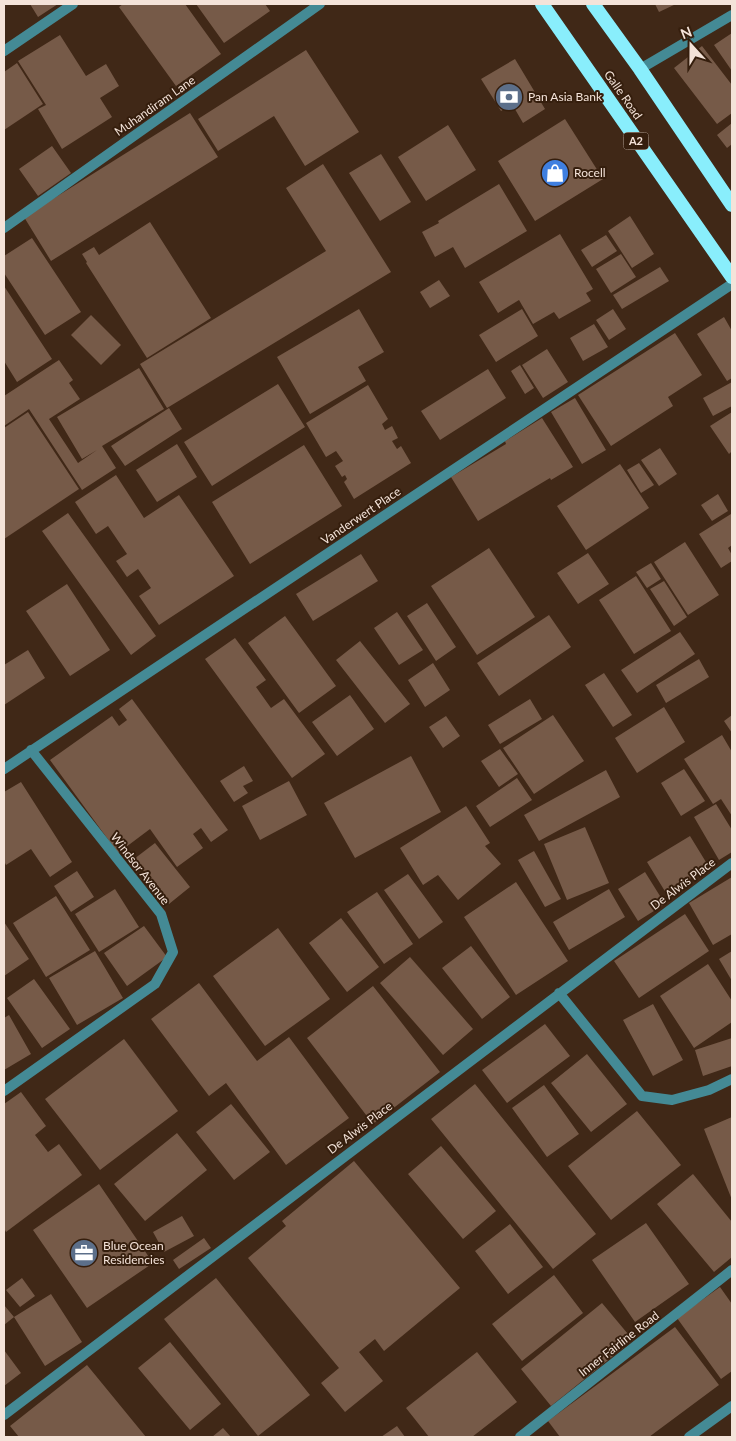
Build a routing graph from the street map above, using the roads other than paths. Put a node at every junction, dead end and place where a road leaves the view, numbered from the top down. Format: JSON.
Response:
{"nodes":[{"id":1,"x":73,"y":4,"type":"edge"},
{"id":2,"x":320,"y":4,"type":"edge"},
{"id":3,"x":542,"y":4,"type":"edge"},
{"id":4,"x":593,"y":4,"type":"edge"},
{"id":5,"x":732,"y":15,"type":"edge"},
{"id":6,"x":4,"y":50,"type":"edge"},
{"id":7,"x":640,"y":69,"type":"junction"},
{"id":8,"x":732,"y":206,"type":"edge"},
{"id":9,"x":4,"y":228,"type":"edge"},
{"id":10,"x":732,"y":278,"type":"edge"},
{"id":11,"x":732,"y":284,"type":"edge"},
{"id":12,"x":31,"y":750,"type":"junction"},
{"id":13,"x":4,"y":769,"type":"edge"},
{"id":14,"x":732,"y":863,"type":"edge"},
{"id":15,"x":558,"y":993,"type":"junction"},
{"id":16,"x":732,"y":1079,"type":"edge"},
{"id":17,"x":4,"y":1092,"type":"edge"},
{"id":18,"x":732,"y":1270,"type":"edge"},
{"id":19,"x":732,"y":1406,"type":"edge"},
{"id":20,"x":4,"y":1415,"type":"edge"},
{"id":21,"x":520,"y":1437,"type":"edge"},
{"id":22,"x":689,"y":1437,"type":"edge"}],
"edges":[{"from":1,"to":6,"type":"street"},
{"from":2,"to":9,"type":"street","name":"Muhandiram Lane"},
{"from":3,"to":10,"type":"highway","name":"Galle Road","number":"A2"},
{"from":4,"to":7,"type":"highway"},
{"from":5,"to":7,"type":"street"},
{"from":7,"to":8,"type":"highway"},
{"from":11,"to":12,"type":"street","name":"Vanderwert Place"},
{"from":12,"to":13,"type":"street","name":"Vanderwert Place"},
{"from":12,"to":17,"type":"street","name":"Windsor Avenue"},
{"from":14,"to":15,"type":"street","name":"De Alwis Place"},
{"from":15,"to":16,"type":"street"},
{"from":15,"to":20,"type":"street","name":"De Alwis Place"},
{"from":18,"to":21,"type":"street","name":"Inner Fairline Road"},
{"from":19,"to":22,"type":"street"}]}
